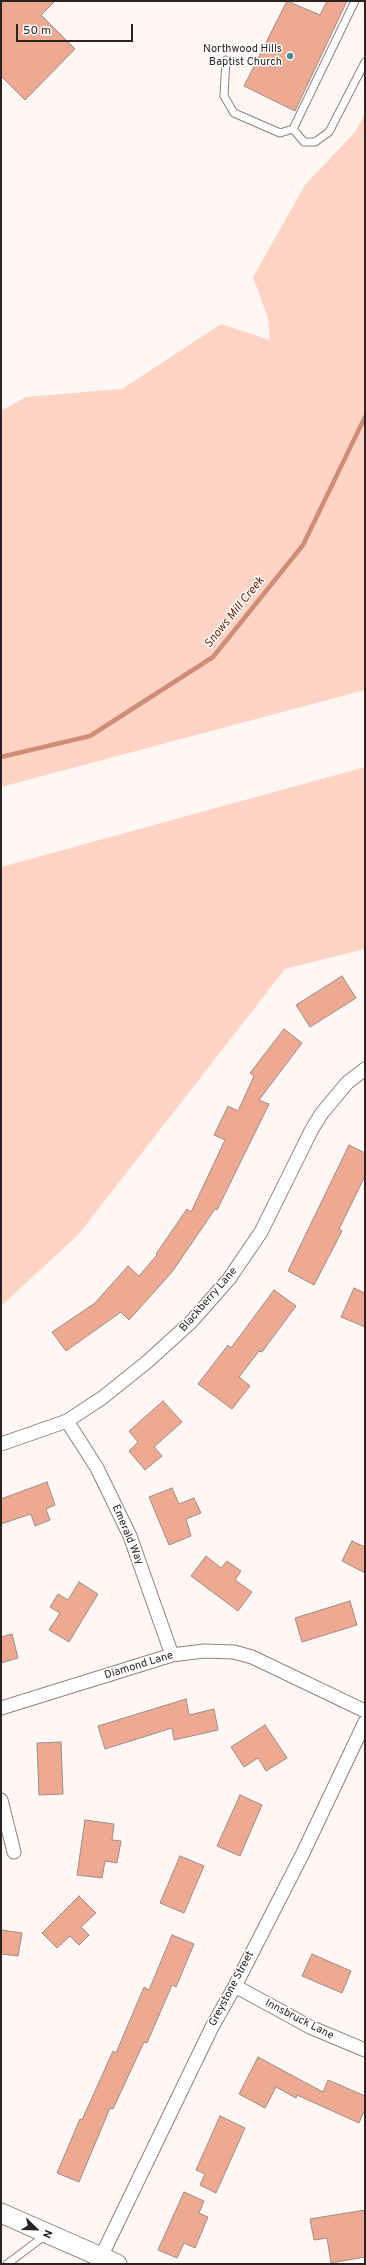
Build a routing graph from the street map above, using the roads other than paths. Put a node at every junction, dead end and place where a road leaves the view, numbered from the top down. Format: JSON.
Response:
{"nodes":[{"id":1,"x":355,"y":1,"type":"edge"},
{"id":2,"x":226,"y":60,"type":"dead end"},
{"id":3,"x":365,"y":62,"type":"edge"},
{"id":4,"x":293,"y":129,"type":"junction"},
{"id":5,"x":365,"y":1069,"type":"edge"},
{"id":6,"x":67,"y":1422,"type":"junction"},
{"id":7,"x":1,"y":1444,"type":"edge"},
{"id":8,"x":172,"y":1655,"type":"junction"},
{"id":9,"x":1,"y":1708,"type":"edge"},
{"id":10,"x":365,"y":1711,"type":"edge"},
{"id":11,"x":365,"y":1722,"type":"edge"},
{"id":12,"x":1,"y":1800,"type":"edge"},
{"id":13,"x":14,"y":1852,"type":"dead end"},
{"id":14,"x":235,"y":1986,"type":"junction"},
{"id":15,"x":365,"y":2050,"type":"edge"},
{"id":16,"x":1,"y":2213,"type":"edge"},
{"id":17,"x":48,"y":2233,"type":"junction"},
{"id":18,"x":109,"y":2260,"type":"edge"},
{"id":19,"x":7,"y":2264,"type":"edge"}],
"edges":[{"from":1,"to":4,"type":"lane"},
{"from":2,"to":4,"type":"lane"},
{"from":3,"to":4,"type":"lane"},
{"from":5,"to":6,"type":"street","name":"Blackberry Lane"},
{"from":6,"to":7,"type":"street","name":"Blackberry Lane"},
{"from":6,"to":8,"type":"street","name":"Emerald Way"},
{"from":8,"to":9,"type":"street","name":"Diamond Lane"},
{"from":8,"to":10,"type":"street","name":"Diamond Lane"},
{"from":11,"to":14,"type":"street","name":"Greystone Street"},
{"from":12,"to":13,"type":"street"},
{"from":14,"to":15,"type":"street","name":"Innsbruck Lane"},
{"from":14,"to":18,"type":"street","name":"Greystone Street"},
{"from":16,"to":17,"type":"main road"},
{"from":17,"to":18,"type":"main road"},
{"from":17,"to":19,"type":"lane"}]}
